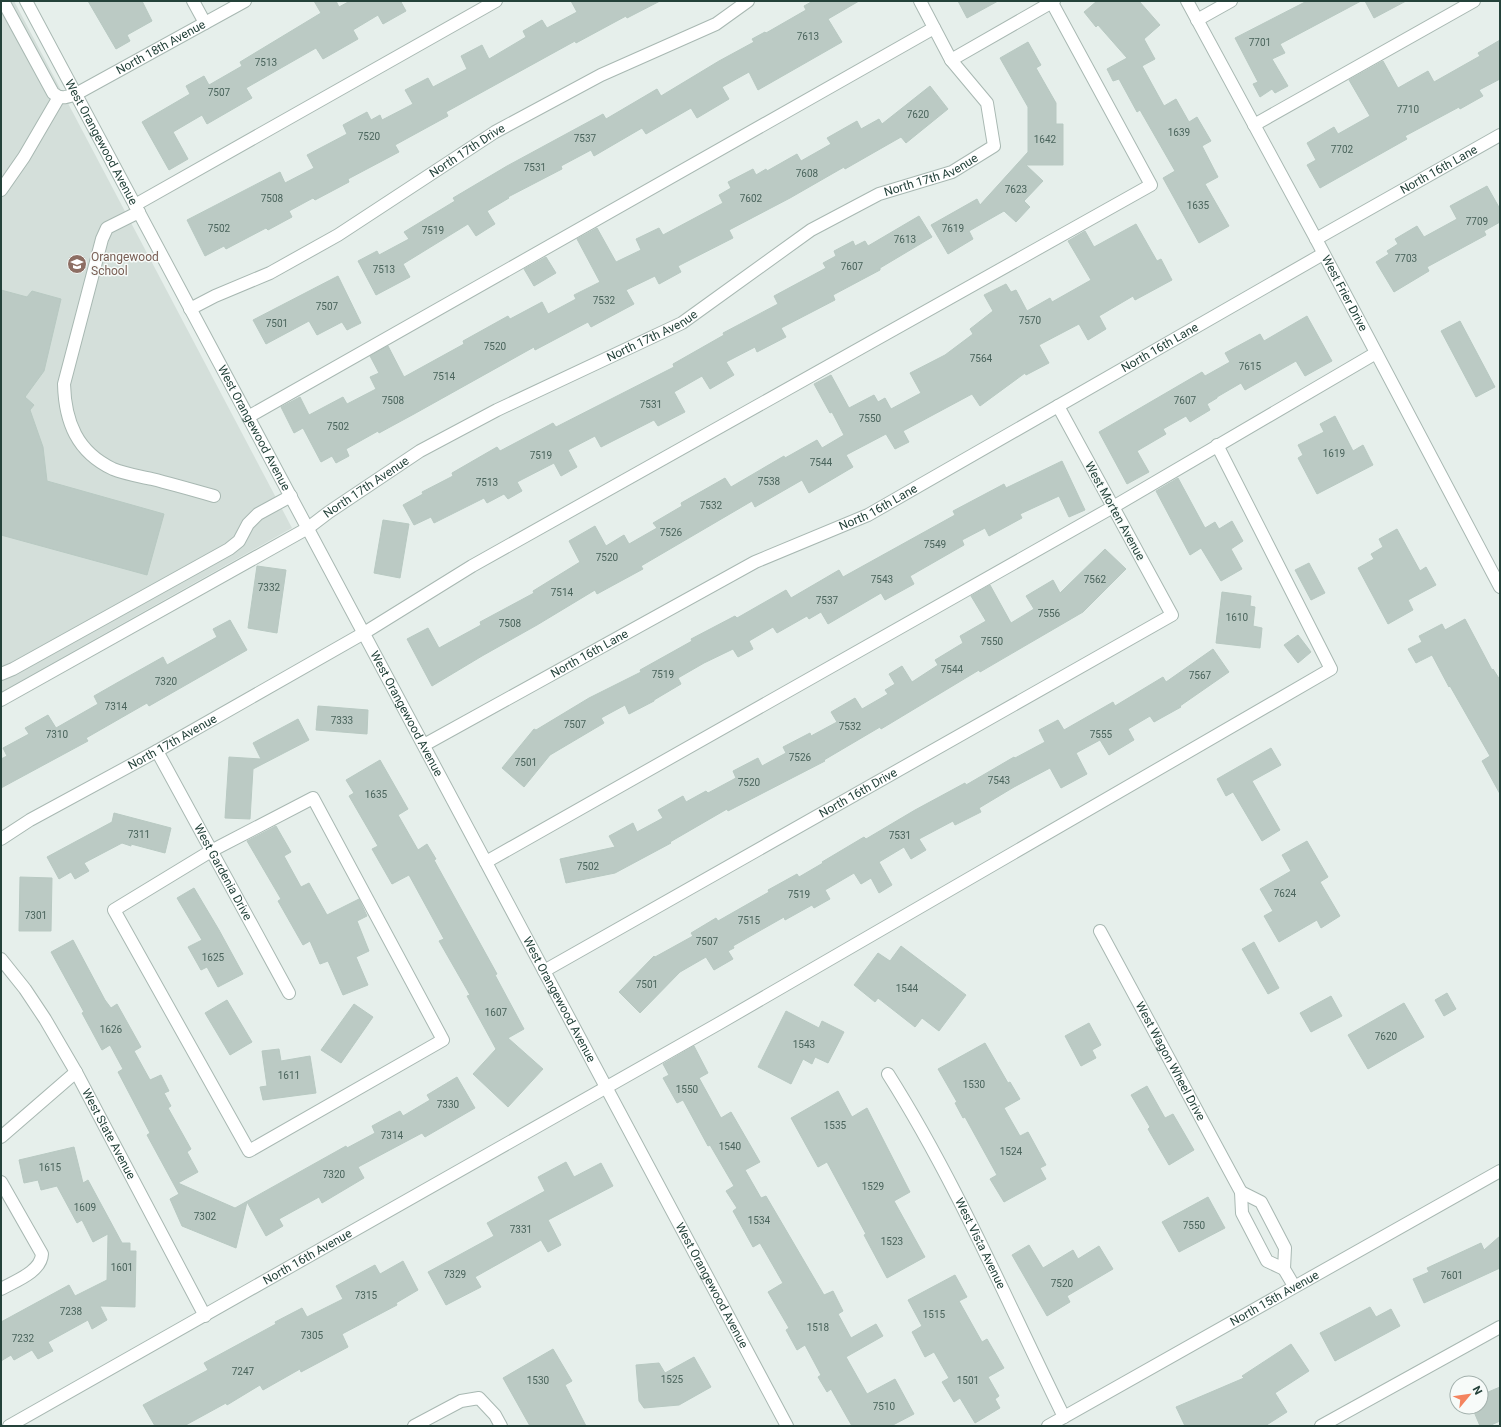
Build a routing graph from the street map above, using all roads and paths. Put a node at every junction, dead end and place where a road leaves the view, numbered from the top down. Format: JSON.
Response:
{"nodes":[{"id":1,"x":3,"y":1,"type":"edge"},
{"id":2,"x":26,"y":1,"type":"edge"},
{"id":3,"x":193,"y":1,"type":"edge"},
{"id":4,"x":245,"y":1,"type":"edge"},
{"id":5,"x":496,"y":1,"type":"edge"},
{"id":6,"x":748,"y":1,"type":"edge"},
{"id":7,"x":920,"y":1,"type":"edge"},
{"id":8,"x":1052,"y":1,"type":"edge"},
{"id":9,"x":1187,"y":1,"type":"edge"},
{"id":10,"x":1231,"y":1,"type":"edge"},
{"id":11,"x":1474,"y":1,"type":"edge"},
{"id":12,"x":1197,"y":20,"type":"junction"},
{"id":13,"x":205,"y":23,"type":"junction"},
{"id":14,"x":934,"y":28,"type":"junction"},
{"id":15,"x":951,"y":60,"type":"junction"},
{"id":16,"x":76,"y":94,"type":"junction"},
{"id":17,"x":59,"y":97,"type":"junction"},
{"id":18,"x":1254,"y":125,"type":"junction"},
{"id":19,"x":1500,"y":135,"type":"edge"},
{"id":20,"x":1,"y":190,"type":"edge"},
{"id":21,"x":137,"y":209,"type":"junction"},
{"id":22,"x":1316,"y":239,"type":"junction"},
{"id":23,"x":1323,"y":254,"type":"junction"},
{"id":24,"x":190,"y":309,"type":"junction"},
{"id":25,"x":1376,"y":353,"type":"junction"},
{"id":26,"x":1058,"y":406,"type":"junction"},
{"id":27,"x":248,"y":417,"type":"junction"},
{"id":28,"x":1217,"y":445,"type":"junction"},
{"id":29,"x":214,"y":496,"type":"dead end"},
{"id":30,"x":291,"y":496,"type":"junction"},
{"id":31,"x":1113,"y":507,"type":"junction"},
{"id":32,"x":308,"y":528,"type":"junction"},
{"id":33,"x":1500,"y":587,"type":"edge"},
{"id":34,"x":1172,"y":615,"type":"joint"},
{"id":35,"x":364,"y":633,"type":"junction"},
{"id":36,"x":1,"y":674,"type":"edge"},
{"id":37,"x":1,"y":700,"type":"edge"},
{"id":38,"x":424,"y":745,"type":"junction"},
{"id":39,"x":157,"y":751,"type":"junction"},
{"id":40,"x":1,"y":839,"type":"edge"},
{"id":41,"x":211,"y":851,"type":"junction"},
{"id":42,"x":486,"y":862,"type":"junction"},
{"id":43,"x":1100,"y":931,"type":"dead end"},
{"id":44,"x":1,"y":959,"type":"edge"},
{"id":45,"x":544,"y":971,"type":"junction"},
{"id":46,"x":288,"y":993,"type":"dead end"},
{"id":47,"x":76,"y":1072,"type":"junction"},
{"id":48,"x":888,"y":1074,"type":"dead end"},
{"id":49,"x":606,"y":1087,"type":"junction"},
{"id":50,"x":1,"y":1137,"type":"edge"},
{"id":51,"x":1500,"y":1171,"type":"edge"},
{"id":52,"x":1,"y":1182,"type":"edge"},
{"id":53,"x":1241,"y":1192,"type":"junction"},
{"id":54,"x":1271,"y":1221,"type":"junction"},
{"id":55,"x":1251,"y":1231,"type":"junction"},
{"id":56,"x":1284,"y":1269,"type":"junction"},
{"id":57,"x":1294,"y":1286,"type":"junction"},
{"id":58,"x":1,"y":1289,"type":"edge"},
{"id":59,"x":204,"y":1316,"type":"junction"},
{"id":60,"x":1500,"y":1327,"type":"edge"},
{"id":61,"x":1064,"y":1417,"type":"junction"},
{"id":62,"x":9,"y":1426,"type":"edge"},
{"id":63,"x":414,"y":1426,"type":"edge"},
{"id":64,"x":501,"y":1426,"type":"edge"},
{"id":65,"x":787,"y":1426,"type":"edge"},
{"id":66,"x":1048,"y":1426,"type":"edge"},
{"id":67,"x":1322,"y":1426,"type":"edge"}],
"edges":[{"from":1,"to":17,"type":"street"},
{"from":2,"to":16,"type":"street","name":"West Orangewood Avenue"},
{"from":3,"to":13,"type":"street"},
{"from":4,"to":13,"type":"street","name":"North 18th Avenue"},
{"from":5,"to":21,"type":"street"},
{"from":6,"to":24,"type":"street","name":"North 17th Drive"},
{"from":7,"to":14,"type":"street"},
{"from":8,"to":15,"type":"street"},
{"from":8,"to":35,"type":"street","name":"North 17th Avenue"},
{"from":9,"to":12,"type":"street","name":"West Frier Drive"},
{"from":10,"to":12,"type":"street"},
{"from":11,"to":18,"type":"street"},
{"from":12,"to":18,"type":"street","name":"West Frier Drive"},
{"from":13,"to":16,"type":"street","name":"North 18th Avenue"},
{"from":14,"to":15,"type":"street"},
{"from":14,"to":27,"type":"street"},
{"from":15,"to":32,"type":"street","name":"North 17th Avenue"},
{"from":16,"to":17,"type":"street","name":"North 18th Avenue"},
{"from":16,"to":21,"type":"street","name":"West Orangewood Avenue"},
{"from":17,"to":20,"type":"street"},
{"from":18,"to":22,"type":"street","name":"West Frier Drive"},
{"from":19,"to":22,"type":"street","name":"North 16th Lane"},
{"from":21,"to":24,"type":"street","name":"West Orangewood Avenue"},
{"from":21,"to":29,"type":"street"},
{"from":22,"to":23,"type":"street","name":"West Frier Drive"},
{"from":23,"to":25,"type":"street","name":"West Frier Drive"},
{"from":23,"to":26,"type":"street","name":"North 16th Lane"},
{"from":24,"to":27,"type":"street","name":"West Orangewood Avenue"},
{"from":25,"to":28,"type":"street"},
{"from":25,"to":33,"type":"street","name":"West Frier Drive"},
{"from":26,"to":31,"type":"street","name":"West Morten Avenue"},
{"from":26,"to":38,"type":"street","name":"North 16th Lane"},
{"from":27,"to":30,"type":"street","name":"West Orangewood Avenue"},
{"from":28,"to":31,"type":"street"},
{"from":28,"to":49,"type":"street","name":"North 16th Avenue"},
{"from":30,"to":32,"type":"street","name":"West Orangewood Avenue"},
{"from":30,"to":36,"type":"street"},
{"from":31,"to":34,"type":"street","name":"West Morten Avenue"},
{"from":31,"to":42,"type":"street"},
{"from":32,"to":35,"type":"street","name":"West Orangewood Avenue"},
{"from":32,"to":37,"type":"street","name":"North 17th Avenue"},
{"from":34,"to":45,"type":"street","name":"North 16th Drive"},
{"from":35,"to":38,"type":"street","name":"West Orangewood Avenue"},
{"from":35,"to":39,"type":"street","name":"North 17th Avenue"},
{"from":38,"to":42,"type":"street","name":"West Orangewood Avenue"},
{"from":39,"to":40,"type":"street","name":"North 17th Avenue"},
{"from":39,"to":41,"type":"street","name":"West Gardenia Drive"},
{"from":41,"to":41,"type":"street"},
{"from":41,"to":46,"type":"street","name":"West Gardenia Drive"},
{"from":42,"to":45,"type":"street","name":"West Orangewood Avenue"},
{"from":43,"to":53,"type":"street","name":"West Wagon Wheel Drive"},
{"from":44,"to":47,"type":"street","name":"West State Avenue"},
{"from":45,"to":49,"type":"street","name":"West Orangewood Avenue"},
{"from":47,"to":50,"type":"street"},
{"from":47,"to":59,"type":"street","name":"West State Avenue"},
{"from":48,"to":61,"type":"street","name":"West Vista Avenue"},
{"from":49,"to":59,"type":"street","name":"North 16th Avenue"},
{"from":49,"to":65,"type":"street","name":"West Orangewood Avenue"},
{"from":51,"to":57,"type":"street","name":"North 15th Avenue"},
{"from":52,"to":58,"type":"street"},
{"from":53,"to":54,"type":"street"},
{"from":53,"to":55,"type":"street","name":"West Wagon Wheel Drive"},
{"from":54,"to":55,"type":"street"},
{"from":54,"to":56,"type":"street"},
{"from":55,"to":56,"type":"street","name":"West Wagon Wheel Drive"},
{"from":56,"to":57,"type":"street"},
{"from":57,"to":61,"type":"street","name":"North 15th Avenue"},
{"from":59,"to":62,"type":"street","name":"North 16th Avenue"},
{"from":60,"to":67,"type":"street"},
{"from":61,"to":66,"type":"street","name":"North 15th Avenue"},
{"from":63,"to":64,"type":"street"}]}
